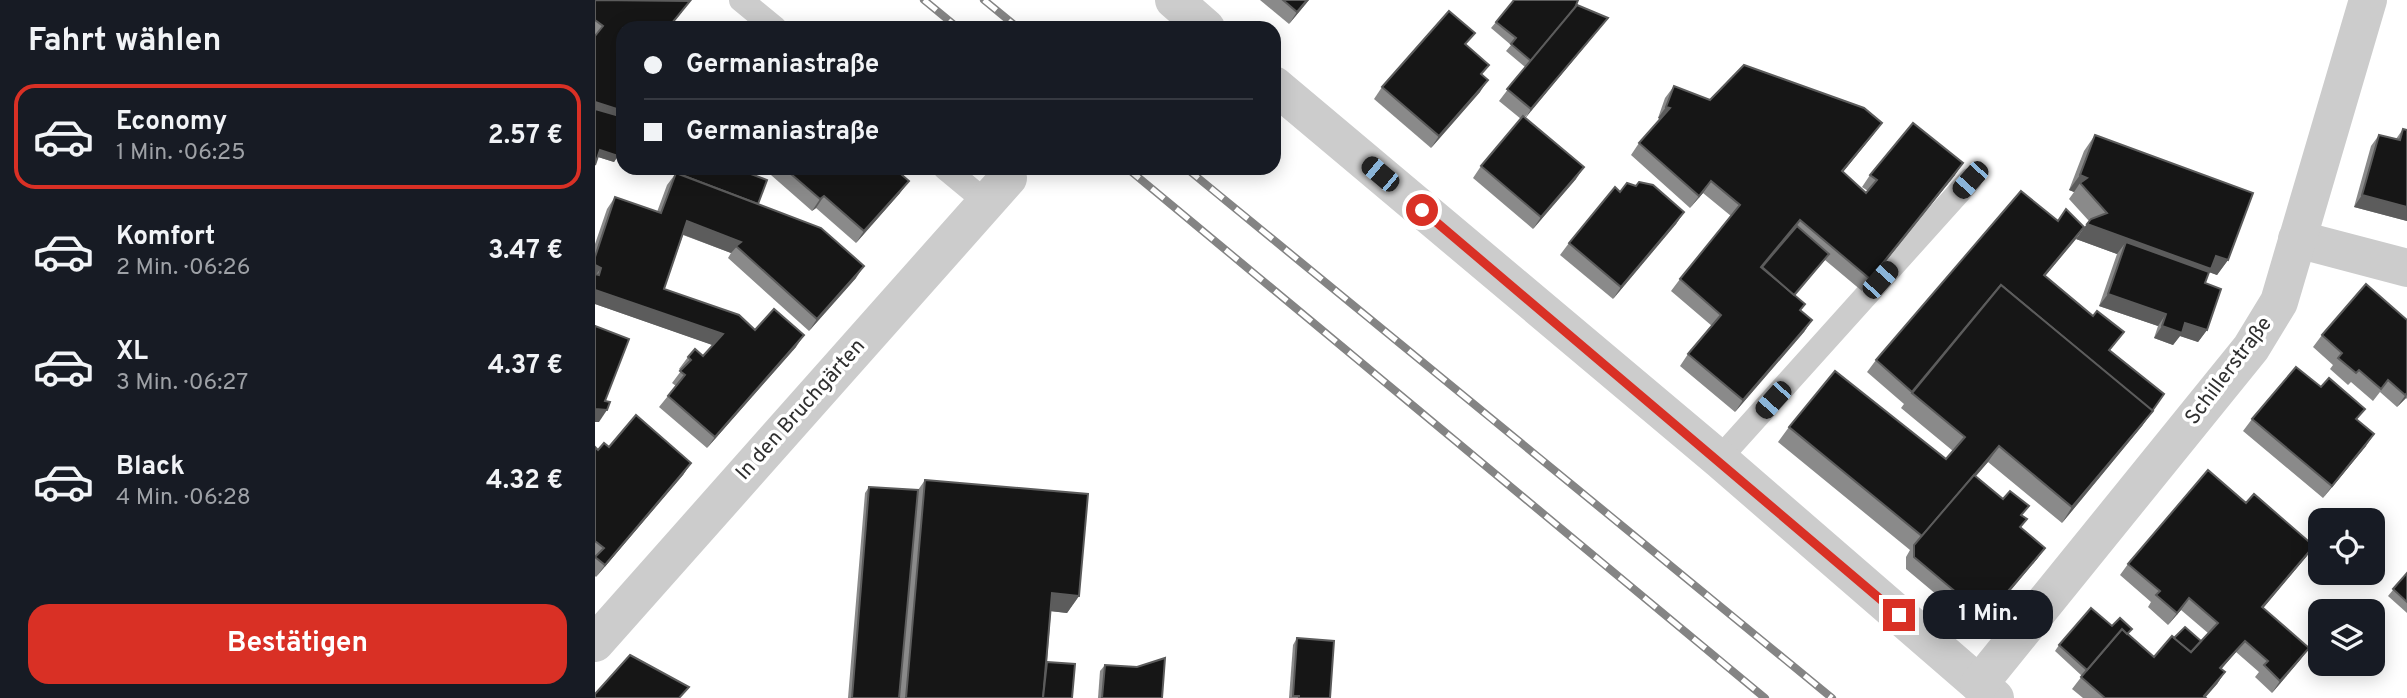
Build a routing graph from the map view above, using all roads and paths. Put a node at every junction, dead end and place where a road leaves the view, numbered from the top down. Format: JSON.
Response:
{"nodes":[{"id":1,"x":741,"y":0,"type":"edge"},
{"id":2,"x":1174,"y":0,"type":"edge"},
{"id":3,"x":2368,"y":0,"type":"edge"},
{"id":4,"x":766,"y":21,"type":"edge"},
{"id":5,"x":1198,"y":21,"type":"edge"},
{"id":6,"x":1281,"y":91,"type":"edge"},
{"id":7,"x":962,"y":175,"type":"edge"},
{"id":8,"x":1970,"y":180,"type":"dead end"},
{"id":9,"x":997,"y":190,"type":"joint"},
{"id":10,"x":2297,"y":239,"type":"junction"},
{"id":11,"x":2407,"y":268,"type":"edge"},
{"id":12,"x":1719,"y":460,"type":"junction"},
{"id":13,"x":595,"y":643,"type":"edge"},
{"id":14,"x":1987,"y":691,"type":"edge"}],
"edges":[{"from":1,"to":4,"type":"lane"},
{"from":2,"to":5,"type":"street"},
{"from":3,"to":10,"type":"street","name":"Schillerstraße"},
{"from":6,"to":12,"type":"street"},
{"from":7,"to":9,"type":"lane"},
{"from":8,"to":12,"type":"lane"},
{"from":9,"to":13,"type":"street","name":"In den Bruchgärten"},
{"from":10,"to":11,"type":"street"},
{"from":10,"to":14,"type":"street","name":"Schillerstraße"},
{"from":12,"to":14,"type":"street"}]}
